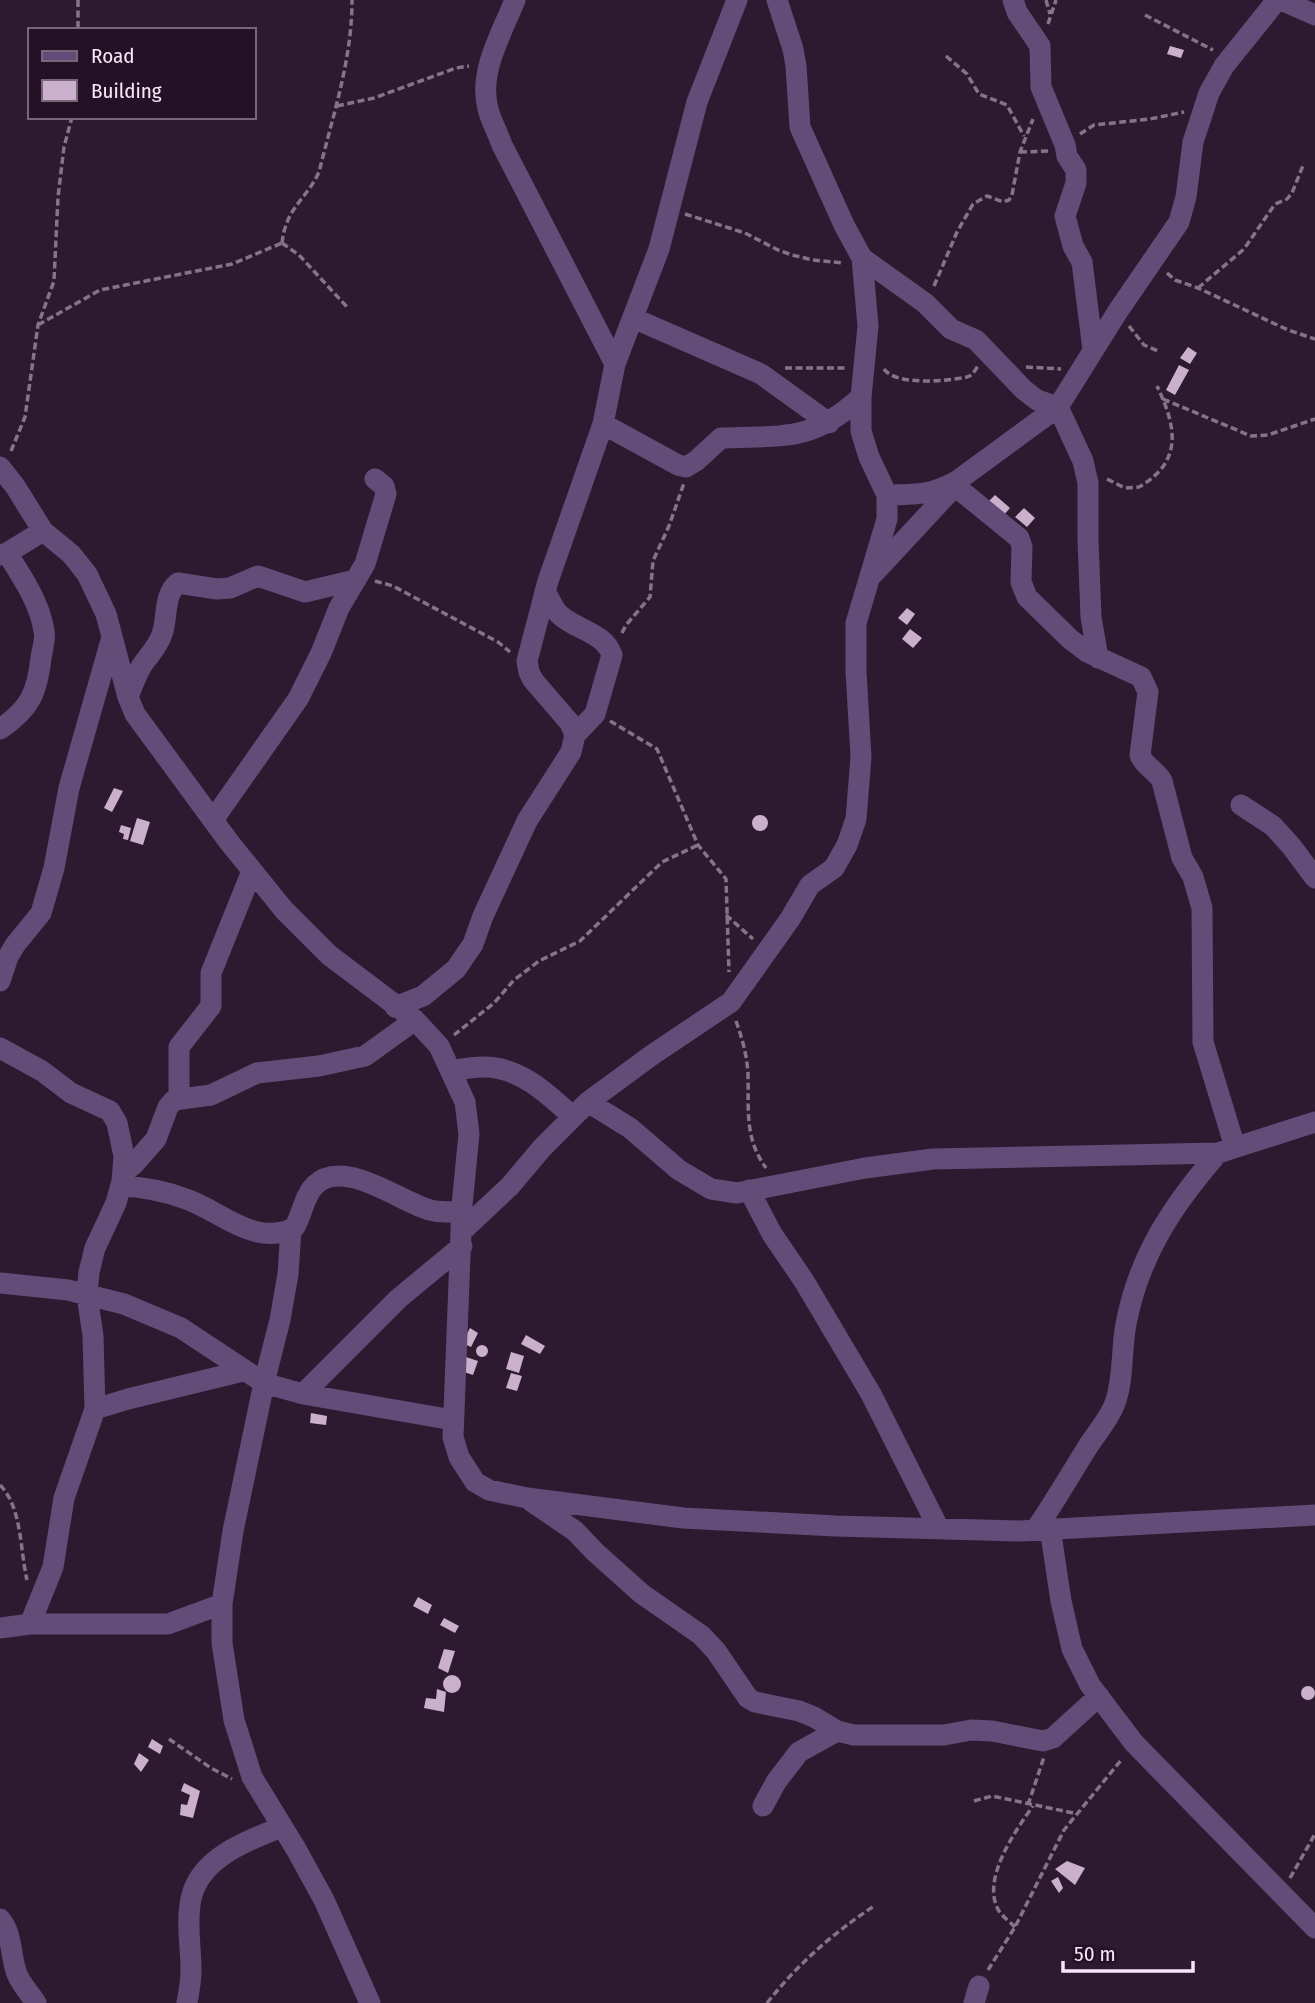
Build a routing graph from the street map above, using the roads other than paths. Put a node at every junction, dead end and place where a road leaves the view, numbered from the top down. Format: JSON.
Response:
{"nodes":[{"id":1,"x":515,"y":0,"type":"edge"},
{"id":2,"x":737,"y":0,"type":"edge"},
{"id":3,"x":777,"y":0,"type":"edge"},
{"id":4,"x":1013,"y":0,"type":"edge"},
{"id":5,"x":1279,"y":0,"type":"edge"},
{"id":6,"x":1315,"y":15,"type":"edge"},
{"id":7,"x":862,"y":261,"type":"junction"},
{"id":8,"x":633,"y":318,"type":"junction"},
{"id":9,"x":1093,"y":350,"type":"junction"},
{"id":10,"x":615,"y":364,"type":"junction"},
{"id":11,"x":861,"y":397,"type":"junction"},
{"id":12,"x":1058,"y":407,"type":"junction"},
{"id":13,"x":829,"y":423,"type":"junction"},
{"id":14,"x":603,"y":424,"type":"junction"},
{"id":15,"x":1,"y":468,"type":"edge"},
{"id":16,"x":374,"y":479,"type":"dead end"},
{"id":17,"x":956,"y":484,"type":"junction"},
{"id":18,"x":887,"y":495,"type":"junction"},
{"id":19,"x":43,"y":531,"type":"junction"},
{"id":20,"x":4,"y":554,"type":"edge"},
{"id":21,"x":355,"y":580,"type":"junction"},
{"id":22,"x":867,"y":580,"type":"junction"},
{"id":23,"x":545,"y":591,"type":"junction"},
{"id":24,"x":113,"y":636,"type":"junction"},
{"id":25,"x":1098,"y":658,"type":"junction"},
{"id":26,"x":128,"y":697,"type":"junction"},
{"id":27,"x":0,"y":729,"type":"edge"},
{"id":28,"x":575,"y":735,"type":"junction"},
{"id":29,"x":1241,"y":805,"type":"dead end"},
{"id":30,"x":213,"y":820,"type":"junction"},
{"id":31,"x":252,"y":870,"type":"junction"},
{"id":32,"x":1315,"y":878,"type":"edge"},
{"id":33,"x":10,"y":937,"type":"edge"},
{"id":34,"x":0,"y":981,"type":"edge"},
{"id":35,"x":395,"y":1007,"type":"junction"},
{"id":36,"x":415,"y":1020,"type":"junction"},
{"id":37,"x":0,"y":1048,"type":"edge"},
{"id":38,"x":451,"y":1070,"type":"junction"},
{"id":39,"x":179,"y":1099,"type":"junction"},
{"id":40,"x":581,"y":1110,"type":"junction"},
{"id":41,"x":1315,"y":1122,"type":"edge"},
{"id":42,"x":1226,"y":1150,"type":"junction"},
{"id":43,"x":122,"y":1180,"type":"junction"},
{"id":44,"x":748,"y":1190,"type":"junction"},
{"id":45,"x":291,"y":1229,"type":"junction"},
{"id":46,"x":462,"y":1229,"type":"junction"},
{"id":47,"x":0,"y":1283,"type":"edge"},
{"id":48,"x":87,"y":1295,"type":"junction"},
{"id":49,"x":243,"y":1371,"type":"junction"},
{"id":50,"x":264,"y":1383,"type":"junction"},
{"id":51,"x":303,"y":1394,"type":"junction"},
{"id":52,"x":95,"y":1409,"type":"junction"},
{"id":53,"x":453,"y":1420,"type":"junction"},
{"id":54,"x":527,"y":1498,"type":"junction"},
{"id":55,"x":1315,"y":1515,"type":"edge"},
{"id":56,"x":939,"y":1528,"type":"junction"},
{"id":57,"x":1043,"y":1529,"type":"junction"},
{"id":58,"x":222,"y":1604,"type":"junction"},
{"id":59,"x":33,"y":1616,"type":"junction"},
{"id":60,"x":0,"y":1628,"type":"edge"},
{"id":61,"x":1099,"y":1696,"type":"junction"},
{"id":62,"x":837,"y":1731,"type":"junction"},
{"id":63,"x":763,"y":1806,"type":"dead end"},
{"id":64,"x":282,"y":1827,"type":"junction"},
{"id":65,"x":0,"y":1919,"type":"edge"},
{"id":66,"x":1315,"y":1928,"type":"edge"},
{"id":67,"x":36,"y":2003,"type":"edge"},
{"id":68,"x":187,"y":2003,"type":"edge"},
{"id":69,"x":370,"y":2003,"type":"edge"}],
"edges":[{"from":1,"to":10,"type":"street"},
{"from":2,"to":8,"type":"street"},
{"from":3,"to":7,"type":"street"},
{"from":4,"to":9,"type":"street"},
{"from":5,"to":6,"type":"street"},
{"from":5,"to":9,"type":"street"},
{"from":7,"to":11,"type":"street"},
{"from":7,"to":12,"type":"street"},
{"from":8,"to":10,"type":"street"},
{"from":8,"to":13,"type":"street"},
{"from":9,"to":12,"type":"street"},
{"from":10,"to":14,"type":"street"},
{"from":11,"to":13,"type":"street"},
{"from":11,"to":18,"type":"street"},
{"from":12,"to":17,"type":"street"},
{"from":12,"to":25,"type":"street"},
{"from":13,"to":14,"type":"street"},
{"from":14,"to":23,"type":"street"},
{"from":15,"to":19,"type":"street"},
{"from":16,"to":21,"type":"street"},
{"from":17,"to":18,"type":"street"},
{"from":17,"to":22,"type":"street"},
{"from":17,"to":25,"type":"street"},
{"from":18,"to":22,"type":"street"},
{"from":19,"to":20,"type":"street"},
{"from":19,"to":24,"type":"street"},
{"from":20,"to":27,"type":"street"},
{"from":21,"to":26,"type":"street"},
{"from":21,"to":30,"type":"street"},
{"from":22,"to":40,"type":"street"},
{"from":23,"to":28,"type":"street"},
{"from":23,"to":28,"type":"street"},
{"from":24,"to":26,"type":"street"},
{"from":24,"to":33,"type":"street"},
{"from":25,"to":42,"type":"street"},
{"from":26,"to":30,"type":"street"},
{"from":28,"to":35,"type":"street"},
{"from":29,"to":32,"type":"street"},
{"from":30,"to":31,"type":"street"},
{"from":31,"to":35,"type":"street"},
{"from":31,"to":39,"type":"street"},
{"from":33,"to":34,"type":"street"},
{"from":35,"to":36,"type":"street"},
{"from":36,"to":38,"type":"street"},
{"from":36,"to":39,"type":"street"},
{"from":37,"to":43,"type":"street"},
{"from":38,"to":40,"type":"street"},
{"from":38,"to":46,"type":"street"},
{"from":39,"to":43,"type":"street"},
{"from":40,"to":44,"type":"street"},
{"from":40,"to":46,"type":"street"},
{"from":41,"to":42,"type":"street"},
{"from":42,"to":44,"type":"street"},
{"from":42,"to":57,"type":"street"},
{"from":43,"to":45,"type":"street"},
{"from":43,"to":48,"type":"street"},
{"from":44,"to":56,"type":"street"},
{"from":45,"to":46,"type":"street"},
{"from":45,"to":50,"type":"street"},
{"from":46,"to":51,"type":"street"},
{"from":46,"to":53,"type":"street"},
{"from":47,"to":48,"type":"street"},
{"from":48,"to":49,"type":"street"},
{"from":48,"to":52,"type":"street"},
{"from":49,"to":50,"type":"street"},
{"from":49,"to":52,"type":"street"},
{"from":50,"to":51,"type":"street"},
{"from":50,"to":58,"type":"street"},
{"from":51,"to":53,"type":"street"},
{"from":52,"to":59,"type":"street"},
{"from":53,"to":54,"type":"street"},
{"from":54,"to":56,"type":"street"},
{"from":54,"to":62,"type":"street"},
{"from":55,"to":57,"type":"street"},
{"from":56,"to":57,"type":"street"},
{"from":57,"to":61,"type":"street"},
{"from":58,"to":59,"type":"street"},
{"from":58,"to":64,"type":"street"},
{"from":59,"to":60,"type":"street"},
{"from":61,"to":62,"type":"street"},
{"from":61,"to":66,"type":"street"},
{"from":62,"to":63,"type":"street"},
{"from":64,"to":68,"type":"street"},
{"from":64,"to":69,"type":"street"},
{"from":65,"to":67,"type":"street"}]}
